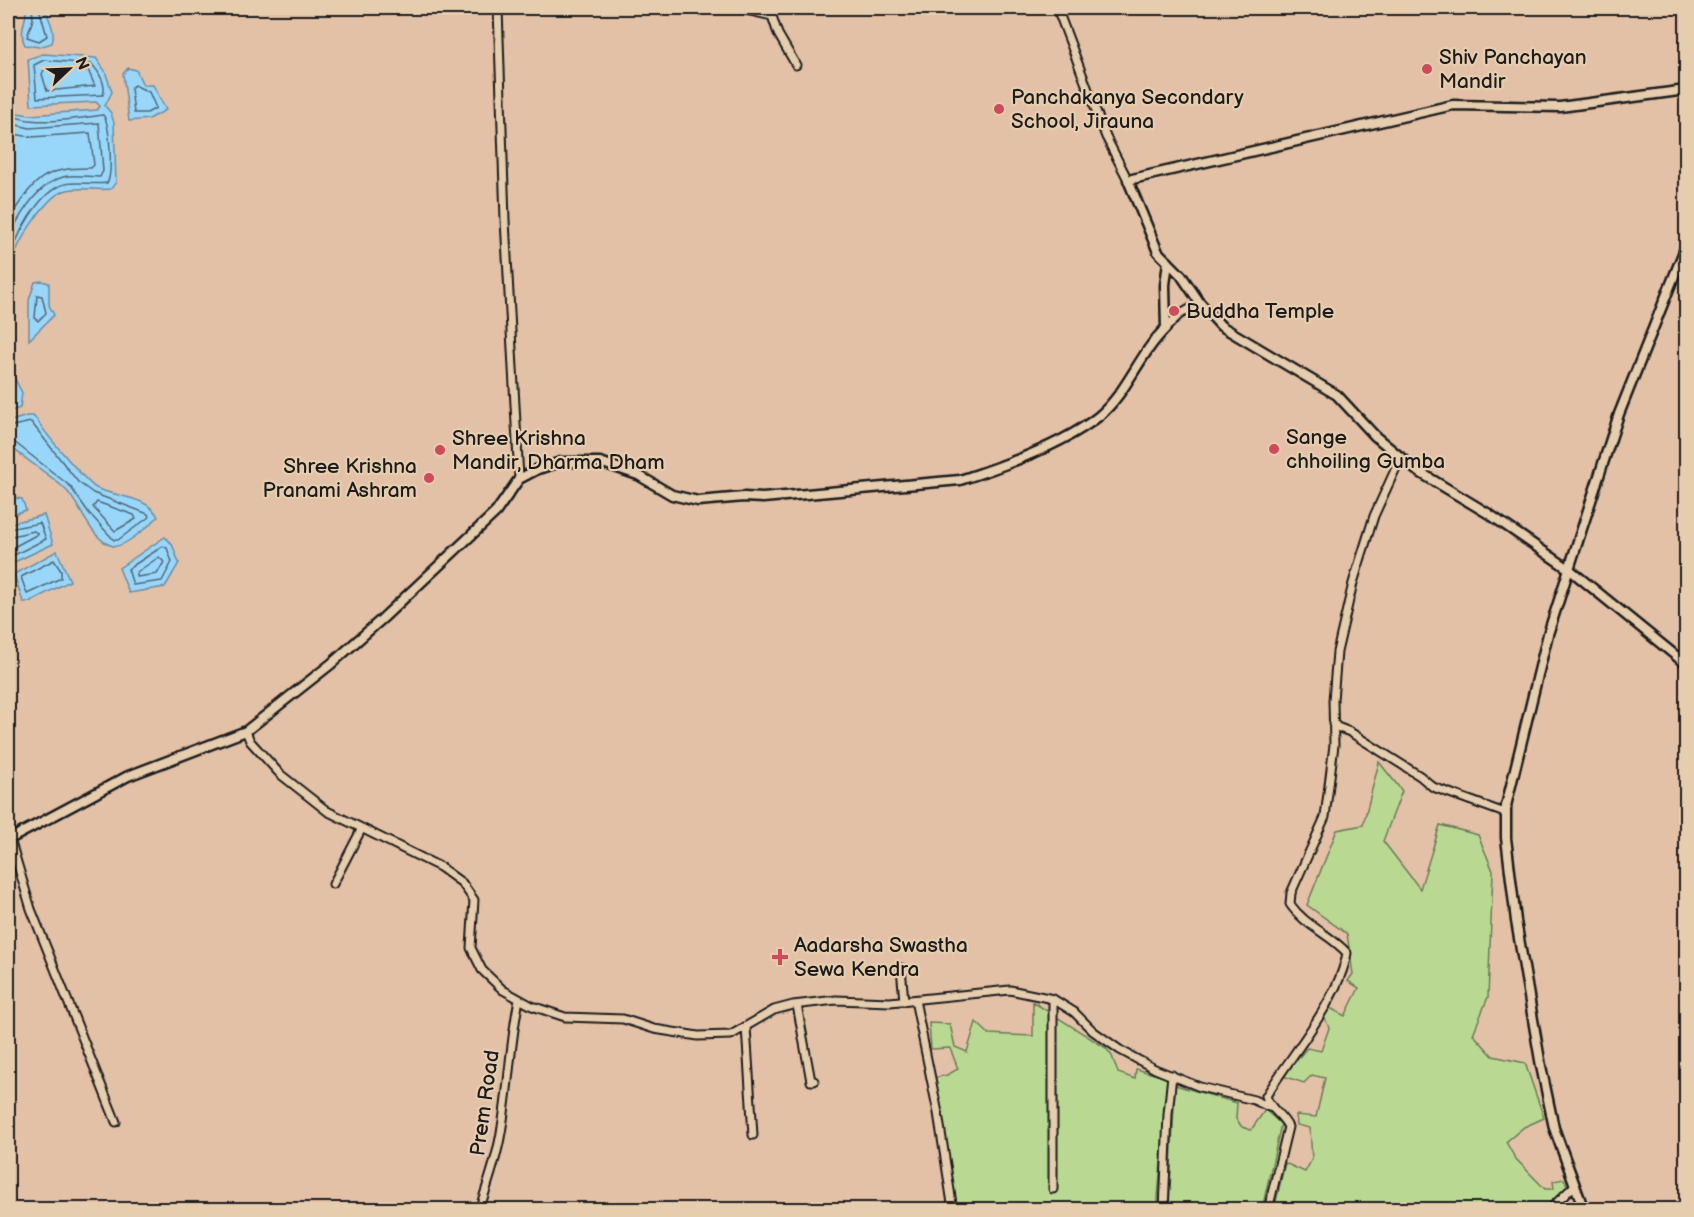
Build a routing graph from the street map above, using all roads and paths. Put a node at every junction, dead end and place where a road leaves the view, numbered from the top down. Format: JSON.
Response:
{"nodes":[{"id":1,"x":498,"y":8,"type":"edge"},
{"id":2,"x":736,"y":8,"type":"edge"},
{"id":3,"x":1057,"y":8,"type":"edge"},
{"id":4,"x":796,"y":65,"type":"dead end"},
{"id":5,"x":1686,"y":90,"type":"edge"},
{"id":6,"x":1128,"y":180,"type":"junction"},
{"id":7,"x":1686,"y":246,"type":"edge"},
{"id":8,"x":1168,"y":262,"type":"junction"},
{"id":9,"x":1200,"y":303,"type":"junction"},
{"id":10,"x":1166,"y":327,"type":"junction"},
{"id":11,"x":1401,"y":457,"type":"junction"},
{"id":12,"x":519,"y":479,"type":"junction"},
{"id":13,"x":1569,"y":569,"type":"junction"},
{"id":14,"x":1686,"y":664,"type":"edge"},
{"id":15,"x":1334,"y":723,"type":"junction"},
{"id":16,"x":246,"y":731,"type":"junction"},
{"id":17,"x":1507,"y":808,"type":"junction"},
{"id":18,"x":361,"y":830,"type":"junction"},
{"id":19,"x":9,"y":840,"type":"edge"},
{"id":20,"x":333,"y":884,"type":"dead end"},
{"id":21,"x":901,"y":968,"type":"dead end"},
{"id":22,"x":1053,"y":999,"type":"junction"},
{"id":23,"x":519,"y":1000,"type":"junction"},
{"id":24,"x":915,"y":1000,"type":"junction"},
{"id":25,"x":904,"y":1001,"type":"junction"},
{"id":26,"x":797,"y":1005,"type":"junction"},
{"id":27,"x":746,"y":1027,"type":"junction"},
{"id":28,"x":1172,"y":1075,"type":"junction"},
{"id":29,"x":814,"y":1081,"type":"dead end"},
{"id":30,"x":1269,"y":1107,"type":"junction"},
{"id":31,"x":116,"y":1122,"type":"dead end"},
{"id":32,"x":753,"y":1135,"type":"dead end"},
{"id":33,"x":1574,"y":1186,"type":"junction"},
{"id":34,"x":1053,"y":1189,"type":"dead end"},
{"id":35,"x":479,"y":1209,"type":"edge"},
{"id":36,"x":953,"y":1209,"type":"edge"},
{"id":37,"x":1164,"y":1209,"type":"edge"},
{"id":38,"x":1268,"y":1209,"type":"edge"},
{"id":39,"x":1549,"y":1209,"type":"edge"},
{"id":40,"x":1584,"y":1209,"type":"edge"}],
"edges":[{"from":1,"to":12,"type":"street"},
{"from":2,"to":4,"type":"street"},
{"from":3,"to":6,"type":"street"},
{"from":5,"to":6,"type":"street"},
{"from":6,"to":8,"type":"street"},
{"from":7,"to":13,"type":"street"},
{"from":8,"to":9,"type":"street"},
{"from":8,"to":10,"type":"street"},
{"from":9,"to":10,"type":"street"},
{"from":9,"to":11,"type":"street"},
{"from":10,"to":12,"type":"street"},
{"from":11,"to":13,"type":"street"},
{"from":11,"to":15,"type":"street"},
{"from":12,"to":16,"type":"street"},
{"from":13,"to":14,"type":"street"},
{"from":13,"to":17,"type":"street"},
{"from":15,"to":17,"type":"street"},
{"from":15,"to":30,"type":"street"},
{"from":16,"to":18,"type":"street"},
{"from":16,"to":19,"type":"street"},
{"from":17,"to":33,"type":"street"},
{"from":18,"to":20,"type":"street"},
{"from":18,"to":23,"type":"street"},
{"from":19,"to":31,"type":"street"},
{"from":21,"to":25,"type":"street"},
{"from":22,"to":24,"type":"street"},
{"from":22,"to":28,"type":"street"},
{"from":22,"to":34,"type":"street"},
{"from":23,"to":27,"type":"street"},
{"from":23,"to":35,"type":"street","name":"Prem Road"},
{"from":24,"to":25,"type":"street"},
{"from":24,"to":36,"type":"street"},
{"from":25,"to":26,"type":"street"},
{"from":26,"to":27,"type":"street"},
{"from":26,"to":29,"type":"street"},
{"from":27,"to":32,"type":"street"},
{"from":28,"to":30,"type":"street"},
{"from":28,"to":37,"type":"street"},
{"from":30,"to":38,"type":"street"},
{"from":33,"to":39,"type":"street"},
{"from":33,"to":40,"type":"street"}]}
